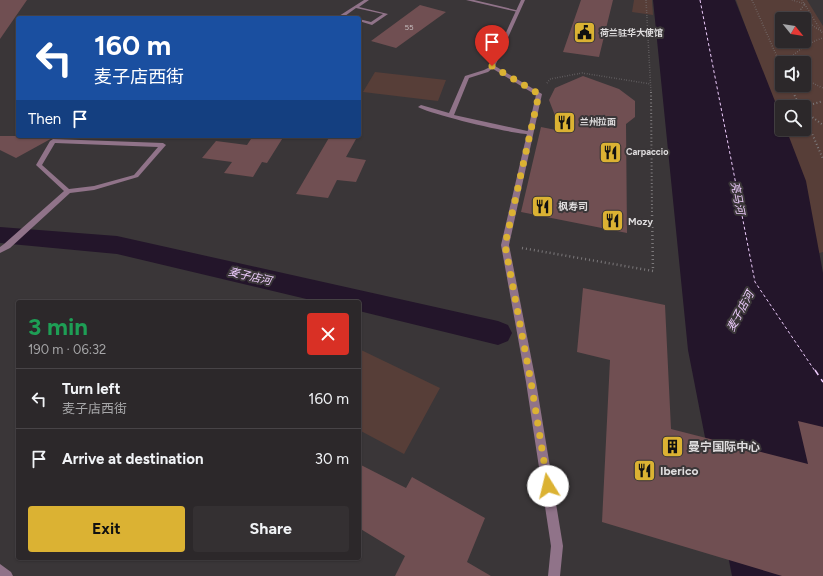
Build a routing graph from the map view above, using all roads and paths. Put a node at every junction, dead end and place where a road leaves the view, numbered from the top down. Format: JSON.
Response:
{"nodes":[{"id":1,"x":368,"y":0,"type":"edge"},
{"id":2,"x":468,"y":0,"type":"edge"},
{"id":3,"x":522,"y":0,"type":"edge"},
{"id":4,"x":646,"y":0,"type":"edge"},
{"id":5,"x":752,"y":0,"type":"edge"},
{"id":6,"x":792,"y":0,"type":"edge"},
{"id":7,"x":802,"y":0,"type":"edge"},
{"id":8,"x":805,"y":4,"type":"junction"},
{"id":9,"x":356,"y":7,"type":"junction"},
{"id":10,"x":518,"y":11,"type":"junction"},
{"id":11,"x":341,"y":16,"type":"edge"},
{"id":12,"x":361,"y":21,"type":"edge"},
{"id":13,"x":821,"y":31,"type":"junction"},
{"id":14,"x":823,"y":34,"type":"edge"},
{"id":15,"x":823,"y":38,"type":"edge"},
{"id":16,"x":777,"y":56,"type":"edge"},
{"id":17,"x":792,"y":56,"type":"edge"},
{"id":18,"x":492,"y":66,"type":"junction"},
{"id":19,"x":811,"y":82,"type":"edge"},
{"id":20,"x":651,"y":84,"type":"junction"},
{"id":21,"x":823,"y":88,"type":"edge"},
{"id":22,"x":539,"y":94,"type":"junction"},
{"id":23,"x":823,"y":102,"type":"edge"},
{"id":24,"x":811,"y":105,"type":"edge"},
{"id":25,"x":421,"y":107,"type":"dead end"},
{"id":26,"x":451,"y":116,"type":"junction"},
{"id":27,"x":811,"y":116,"type":"edge"},
{"id":28,"x":823,"y":125,"type":"edge"},
{"id":29,"x":811,"y":131,"type":"edge"},
{"id":30,"x":530,"y":133,"type":"junction"},
{"id":31,"x":823,"y":159,"type":"edge"},
{"id":32,"x":68,"y":191,"type":"junction"},
{"id":33,"x":505,"y":245,"type":"junction"},
{"id":34,"x":4,"y":248,"type":"edge"},
{"id":35,"x":0,"y":570,"type":"edge"},
{"id":36,"x":7,"y":576,"type":"edge"},
{"id":37,"x":554,"y":576,"type":"edge"}],
"edges":[{"from":1,"to":9,"type":"street"},
{"from":2,"to":10,"type":"street"},
{"from":3,"to":10,"type":"street"},
{"from":4,"to":20,"type":"path"},
{"from":5,"to":16,"type":"path"},
{"from":6,"to":8,"type":"path"},
{"from":7,"to":8,"type":"path"},
{"from":8,"to":13,"type":"path"},
{"from":8,"to":13,"type":"path"},
{"from":9,"to":11,"type":"street"},
{"from":9,"to":12,"type":"street"},
{"from":10,"to":18,"type":"street"},
{"from":13,"to":14,"type":"path"},
{"from":15,"to":17,"type":"path"},
{"from":18,"to":22,"type":"street"},
{"from":18,"to":26,"type":"street"},
{"from":19,"to":21,"type":"path"},
{"from":20,"to":22,"type":"path"},
{"from":20,"to":33,"type":"path"},
{"from":22,"to":30,"type":"street"},
{"from":23,"to":24,"type":"path"},
{"from":25,"to":26,"type":"street"},
{"from":26,"to":30,"type":"street"},
{"from":27,"to":28,"type":"path"},
{"from":29,"to":31,"type":"path"},
{"from":30,"to":33,"type":"street"},
{"from":32,"to":32,"type":"street"},
{"from":32,"to":34,"type":"street"},
{"from":33,"to":37,"type":"street"},
{"from":35,"to":36,"type":"street"}]}
